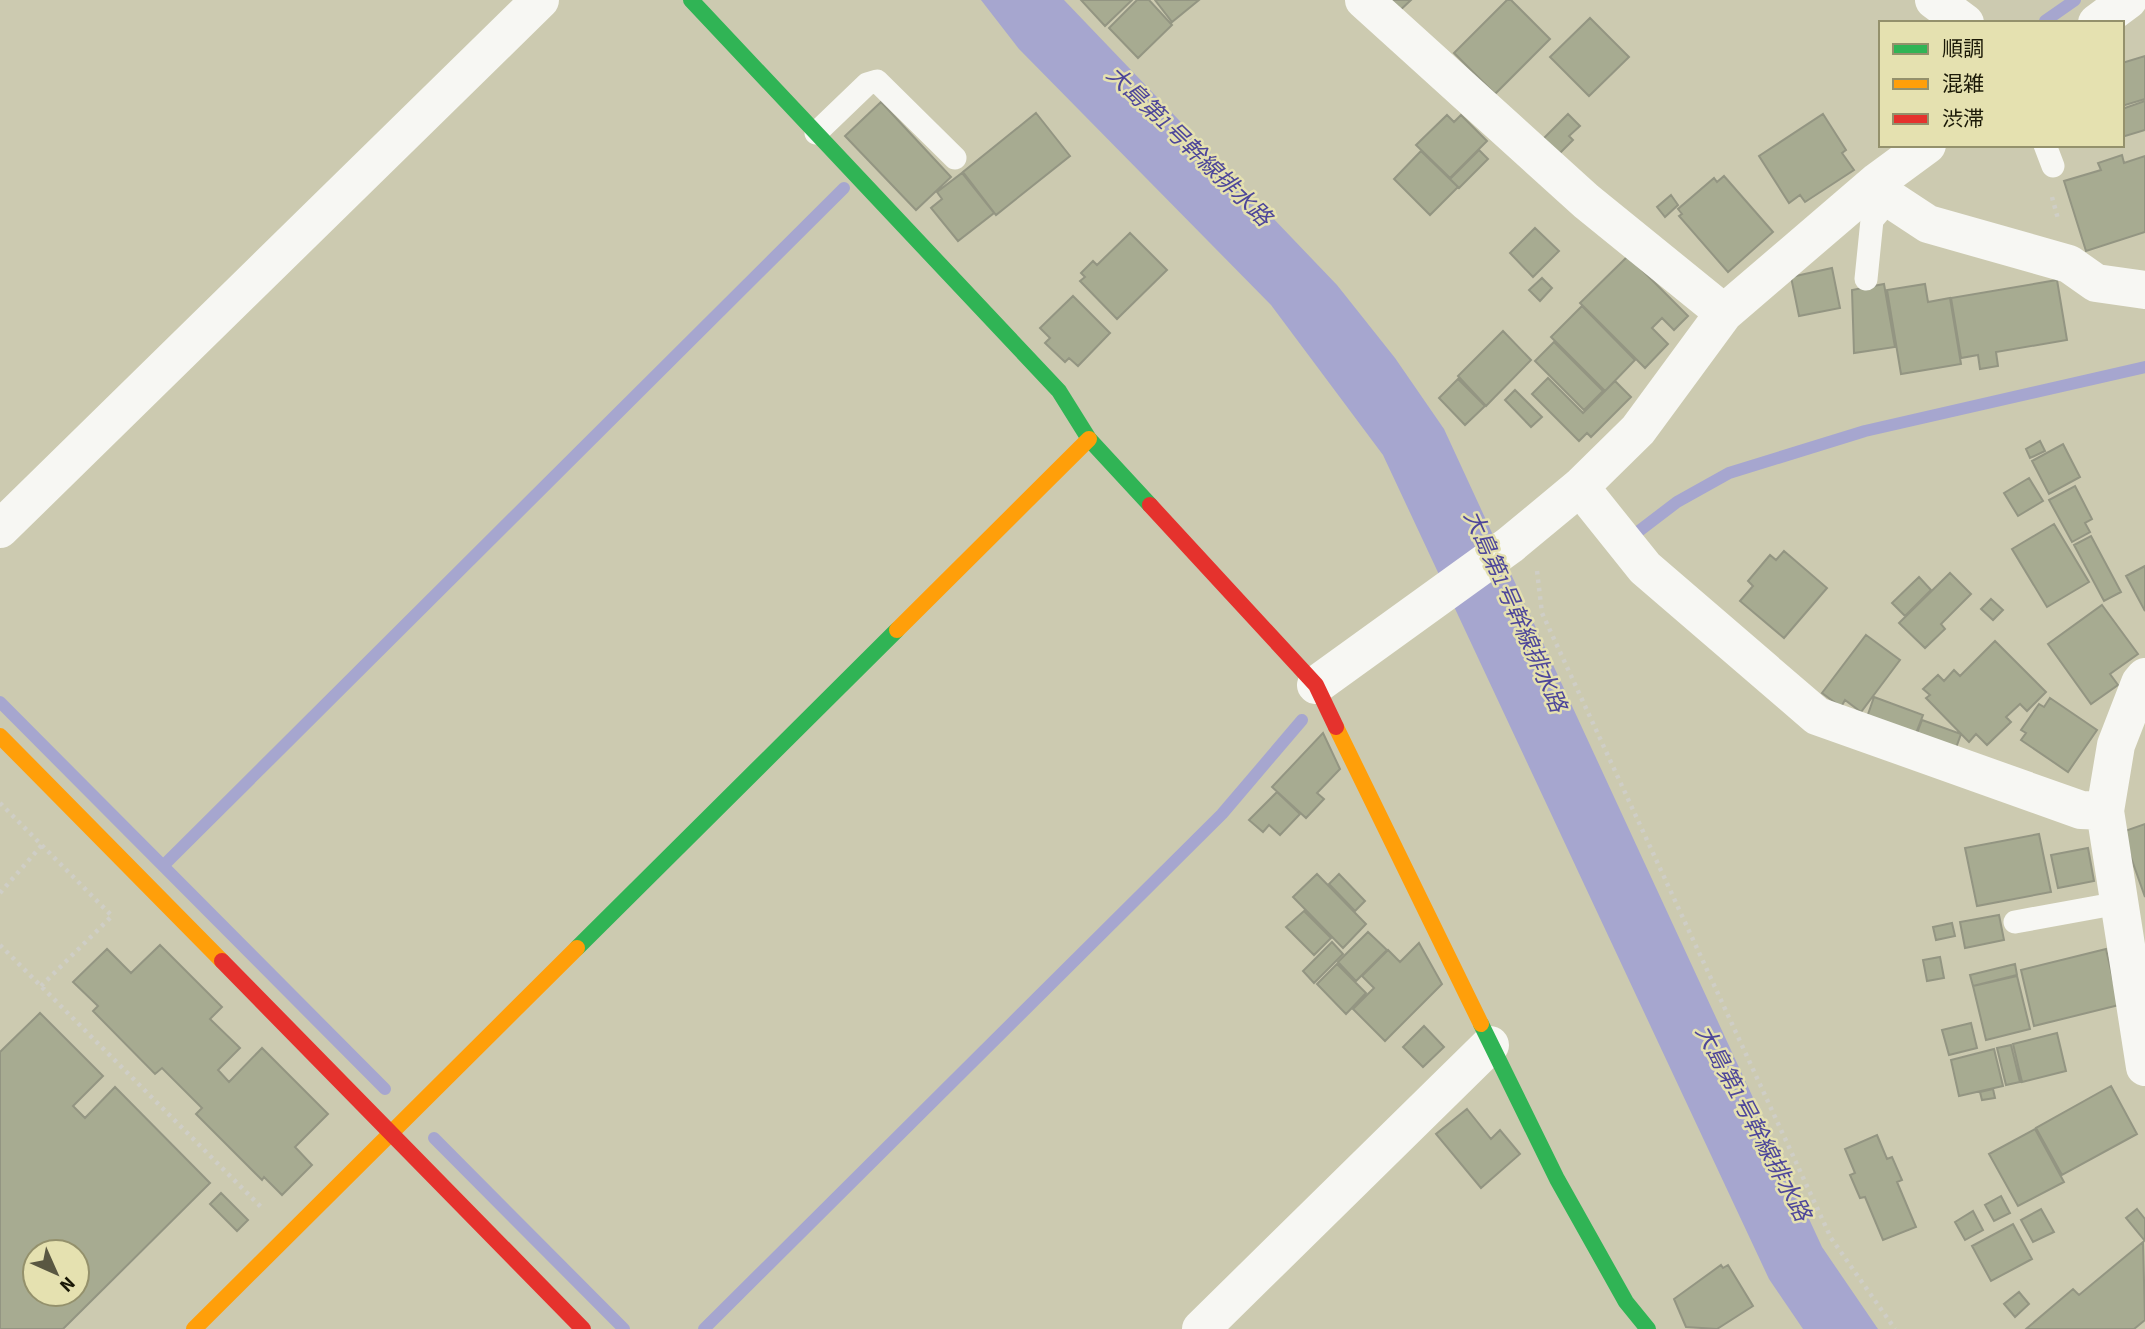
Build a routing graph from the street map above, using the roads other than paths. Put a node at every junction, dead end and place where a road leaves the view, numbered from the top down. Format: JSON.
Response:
{"nodes":[{"id":1,"x":540,"y":0,"type":"edge"},
{"id":2,"x":691,"y":0,"type":"edge"},
{"id":3,"x":1364,"y":0,"type":"edge"},
{"id":4,"x":1934,"y":0,"type":"edge"},
{"id":5,"x":2128,"y":0,"type":"edge"},
{"id":6,"x":1962,"y":21,"type":"edge"},
{"id":7,"x":2099,"y":21,"type":"edge"},
{"id":8,"x":816,"y":133,"type":"junction"},
{"id":9,"x":1925,"y":147,"type":"edge"},
{"id":10,"x":955,"y":158,"type":"dead end"},
{"id":11,"x":1884,"y":190,"type":"junction"},
{"id":12,"x":1866,"y":279,"type":"dead end"},
{"id":13,"x":2145,"y":290,"type":"edge"},
{"id":14,"x":1724,"y":313,"type":"junction"},
{"id":15,"x":1089,"y":439,"type":"junction"},
{"id":16,"x":1580,"y":487,"type":"junction"},
{"id":17,"x":0,"y":529,"type":"edge"},
{"id":18,"x":2145,"y":677,"type":"edge"},
{"id":19,"x":1316,"y":685,"type":"junction"},
{"id":20,"x":0,"y":736,"type":"edge"},
{"id":21,"x":2105,"y":811,"type":"junction"},
{"id":22,"x":2119,"y":903,"type":"junction"},
{"id":23,"x":2015,"y":922,"type":"dead end"},
{"id":24,"x":1490,"y":1045,"type":"junction"},
{"id":25,"x":2145,"y":1067,"type":"edge"},
{"id":26,"x":390,"y":1135,"type":"junction"},
{"id":27,"x":194,"y":1329,"type":"edge"},
{"id":28,"x":583,"y":1329,"type":"edge"},
{"id":29,"x":1202,"y":1329,"type":"edge"},
{"id":30,"x":1648,"y":1329,"type":"edge"}],
"edges":[{"from":1,"to":17,"type":"street"},
{"from":2,"to":8,"type":"street"},
{"from":3,"to":14,"type":"street"},
{"from":4,"to":6,"type":"street"},
{"from":5,"to":7,"type":"street"},
{"from":8,"to":10,"type":"lane"},
{"from":8,"to":15,"type":"street"},
{"from":9,"to":11,"type":"street"},
{"from":11,"to":12,"type":"lane"},
{"from":11,"to":13,"type":"street"},
{"from":11,"to":14,"type":"street"},
{"from":14,"to":16,"type":"street"},
{"from":15,"to":19,"type":"street"},
{"from":15,"to":26,"type":"street"},
{"from":16,"to":19,"type":"street"},
{"from":16,"to":21,"type":"street"},
{"from":18,"to":21,"type":"street"},
{"from":19,"to":24,"type":"street"},
{"from":20,"to":26,"type":"street"},
{"from":21,"to":22,"type":"street"},
{"from":22,"to":23,"type":"lane"},
{"from":22,"to":25,"type":"street"},
{"from":24,"to":29,"type":"street"},
{"from":24,"to":30,"type":"street"},
{"from":26,"to":27,"type":"street"},
{"from":26,"to":28,"type":"street"}]}
